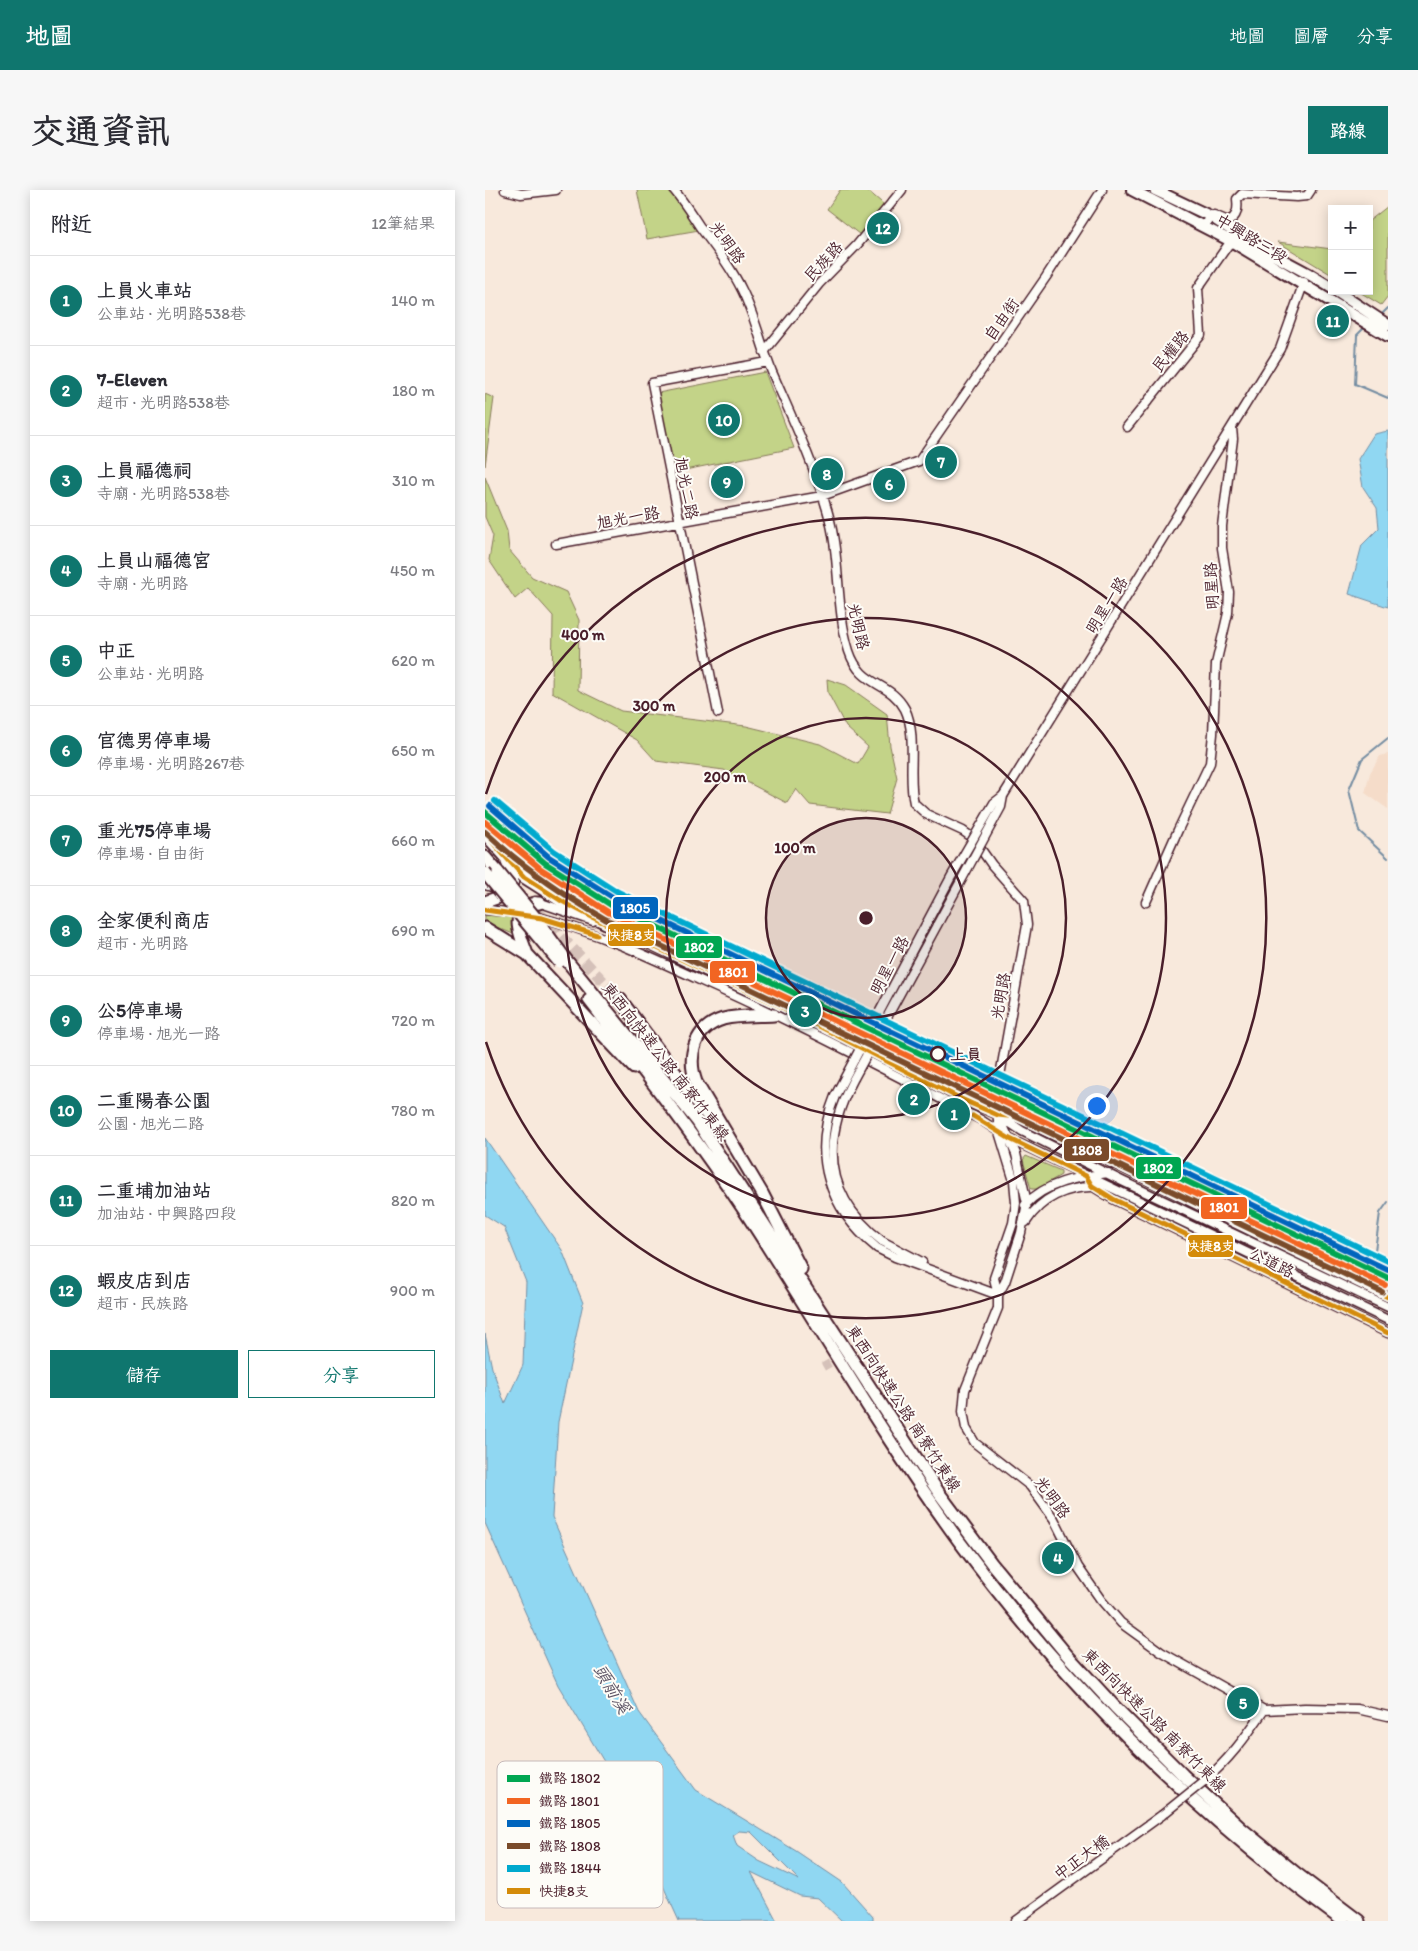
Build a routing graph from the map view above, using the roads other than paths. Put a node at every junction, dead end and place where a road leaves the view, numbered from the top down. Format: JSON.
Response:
{"nodes":[{"id":1,"x":505,"y":190,"type":"edge"},
{"id":2,"x":556,"y":190,"type":"edge"},
{"id":3,"x":674,"y":190,"type":"edge"},
{"id":4,"x":685,"y":190,"type":"edge"},
{"id":5,"x":902,"y":190,"type":"edge"},
{"id":6,"x":1102,"y":190,"type":"edge"},
{"id":7,"x":1132,"y":190,"type":"edge"},
{"id":8,"x":1155,"y":190,"type":"edge"},
{"id":9,"x":1311,"y":190,"type":"edge"},
{"id":10,"x":682,"y":200,"type":"junction"},
{"id":11,"x":1209,"y":216,"type":"junction"},
{"id":12,"x":1204,"y":226,"type":"junction"},
{"id":13,"x":1237,"y":232,"type":"junction"},
{"id":14,"x":1231,"y":241,"type":"junction"},
{"id":15,"x":1309,"y":274,"type":"junction"},
{"id":16,"x":1302,"y":285,"type":"junction"},
{"id":17,"x":1328,"y":286,"type":"edge"},
{"id":18,"x":1342,"y":295,"type":"edge"},
{"id":19,"x":1388,"y":325,"type":"edge"},
{"id":20,"x":1388,"y":336,"type":"edge"},
{"id":21,"x":764,"y":352,"type":"junction"},
{"id":22,"x":768,"y":362,"type":"junction"},
{"id":23,"x":1127,"y":427,"type":"dead end"},
{"id":24,"x":1232,"y":428,"type":"junction"},
{"id":25,"x":919,"y":461,"type":"joint"},
{"id":26,"x":822,"y":496,"type":"junction"},
{"id":27,"x":680,"y":522,"type":"junction"},
{"id":28,"x":556,"y":544,"type":"dead end"},
{"id":29,"x":718,"y":713,"type":"dead end"},
{"id":30,"x":485,"y":834,"type":"edge"},
{"id":31,"x":504,"y":854,"type":"junction"},
{"id":32,"x":485,"y":857,"type":"edge"},
{"id":33,"x":485,"y":873,"type":"edge"},
{"id":34,"x":485,"y":885,"type":"edge"},
{"id":35,"x":511,"y":893,"type":"junction"},
{"id":36,"x":485,"y":902,"type":"edge"},
{"id":37,"x":539,"y":902,"type":"junction"},
{"id":38,"x":1147,"y":902,"type":"dead end"},
{"id":39,"x":485,"y":910,"type":"edge"},
{"id":40,"x":519,"y":912,"type":"junction"},
{"id":41,"x":485,"y":928,"type":"edge"},
{"id":42,"x":628,"y":934,"type":"junction"},
{"id":43,"x":527,"y":954,"type":"junction"},
{"id":44,"x":563,"y":962,"type":"junction"},
{"id":45,"x":620,"y":999,"type":"tunnel mouth"},
{"id":46,"x":774,"y":1015,"type":"junction"},
{"id":47,"x":998,"y":1115,"type":"junction"},
{"id":48,"x":683,"y":1122,"type":"junction"},
{"id":49,"x":1005,"y":1136,"type":"junction"},
{"id":50,"x":740,"y":1158,"type":"junction"},
{"id":51,"x":1127,"y":1171,"type":"junction"},
{"id":52,"x":1108,"y":1173,"type":"junction"},
{"id":53,"x":1085,"y":1176,"type":"junction"},
{"id":54,"x":1092,"y":1186,"type":"junction"},
{"id":55,"x":1118,"y":1190,"type":"junction"},
{"id":56,"x":1027,"y":1203,"type":"junction"},
{"id":57,"x":1175,"y":1219,"type":"junction"},
{"id":58,"x":1013,"y":1223,"type":"junction"},
{"id":59,"x":1170,"y":1228,"type":"junction"},
{"id":60,"x":1021,"y":1233,"type":"junction"},
{"id":61,"x":998,"y":1294,"type":"junction"},
{"id":62,"x":1388,"y":1297,"type":"edge"},
{"id":63,"x":1388,"y":1307,"type":"edge"},
{"id":64,"x":822,"y":1313,"type":"junction"},
{"id":65,"x":1388,"y":1320,"type":"edge"},
{"id":66,"x":1388,"y":1333,"type":"edge"},
{"id":67,"x":1264,"y":1710,"type":"junction"},
{"id":68,"x":1388,"y":1716,"type":"edge"},
{"id":69,"x":1016,"y":1921,"type":"edge"},
{"id":70,"x":1343,"y":1921,"type":"edge"},
{"id":71,"x":1359,"y":1921,"type":"edge"}],
"edges":[{"from":1,"to":2,"type":"street"},
{"from":3,"to":10,"type":"street","name":"光明路"},
{"from":4,"to":10,"type":"street"},
{"from":5,"to":21,"type":"street","name":"民族路"},
{"from":6,"to":25,"type":"street","name":"自由街"},
{"from":7,"to":12,"type":"main road","name":"中興路三段"},
{"from":8,"to":11,"type":"main road","name":"中興路三段"},
{"from":9,"to":11,"type":"street"},
{"from":10,"to":21,"type":"street","name":"光明路"},
{"from":11,"to":12,"type":"street"},
{"from":11,"to":13,"type":"main road","name":"中興路三段"},
{"from":12,"to":14,"type":"main road","name":"中興路三段"},
{"from":13,"to":14,"type":"street","name":"民權路"},
{"from":13,"to":15,"type":"main road","name":"中興路三段"},
{"from":14,"to":16,"type":"main road","name":"中興路三段"},
{"from":14,"to":23,"type":"street","name":"民權路"},
{"from":15,"to":16,"type":"street","name":"明星路"},
{"from":15,"to":17,"type":"main road","name":"中興路三段"},
{"from":16,"to":20,"type":"main road","name":"中興路三段"},
{"from":16,"to":24,"type":"street","name":"明星路"},
{"from":18,"to":19,"type":"main road"},
{"from":21,"to":22,"type":"street","name":"光明路"},
{"from":22,"to":26,"type":"street","name":"光明路"},
{"from":22,"to":27,"type":"street","name":"旭光二路"},
{"from":24,"to":38,"type":"street","name":"明星路"},
{"from":24,"to":61,"type":"street","name":"明星一路","bridge":true},
{"from":25,"to":26,"type":"street","name":"旭光一路"},
{"from":26,"to":27,"type":"street","name":"旭光一路"},
{"from":26,"to":47,"type":"street","name":"光明路"},
{"from":27,"to":28,"type":"street","name":"旭光一路"},
{"from":27,"to":29,"type":"street","name":"旭光二路"},
{"from":30,"to":31,"type":"highway"},
{"from":31,"to":35,"type":"highway"},
{"from":31,"to":42,"type":"highway"},
{"from":32,"to":44,"type":"highway","name":"東西向快速公路 南寮竹東線","bridge":true},
{"from":33,"to":44,"type":"highway","name":"東西向快速公路 南寮竹東線","bridge":true},
{"from":34,"to":35,"type":"street"},
{"from":35,"to":36,"type":"highway"},
{"from":35,"to":37,"type":"street"},
{"from":37,"to":40,"type":"highway"},
{"from":37,"to":42,"type":"street"},
{"from":39,"to":40,"type":"street","name":"公道路"},
{"from":40,"to":43,"type":"highway"},
{"from":40,"to":46,"type":"street","name":"公道路"},
{"from":41,"to":43,"type":"highway"},
{"from":42,"to":47,"type":"street"},
{"from":43,"to":48,"type":"highway"},
{"from":44,"to":48,"type":"highway","name":"東西向快速公路 南寮竹東線"},
{"from":44,"to":64,"type":"highway","name":"東西向快速公路 南寮竹東線"},
{"from":45,"to":50,"type":"highway"},
{"from":46,"to":49,"type":"street","name":"公道路"},
{"from":46,"to":50,"type":"highway"},
{"from":47,"to":49,"type":"street","name":"光明路"},
{"from":47,"to":49,"type":"street","name":"光明路"},
{"from":47,"to":51,"type":"street","name":"公道路"},
{"from":47,"to":52,"type":"street","name":"公道路"},
{"from":48,"to":70,"type":"highway","name":"東西向快速公路 南寮竹東線"},
{"from":49,"to":53,"type":"street","name":"公道路"},
{"from":49,"to":56,"type":"street","name":"光明路"},
{"from":49,"to":58,"type":"street","name":"光明路"},
{"from":50,"to":64,"type":"highway"},
{"from":51,"to":52,"type":"street"},
{"from":51,"to":62,"type":"street","name":"公道路"},
{"from":52,"to":53,"type":"street"},
{"from":52,"to":63,"type":"street","name":"公道路"},
{"from":53,"to":54,"type":"street","name":"公道路"},
{"from":53,"to":55,"type":"street","name":"公道路"},
{"from":53,"to":56,"type":"street"},
{"from":54,"to":55,"type":"street","name":"公道路"},
{"from":54,"to":59,"type":"street","name":"公道路"},
{"from":54,"to":60,"type":"street","name":"公道路"},
{"from":55,"to":57,"type":"street","name":"公道路"},
{"from":56,"to":58,"type":"street"},
{"from":56,"to":60,"type":"street","name":"光明路"},
{"from":57,"to":59,"type":"street"},
{"from":57,"to":65,"type":"street","name":"公道路"},
{"from":58,"to":61,"type":"street","name":"光明路"},
{"from":59,"to":66,"type":"street","name":"公道路"},
{"from":60,"to":61,"type":"street","name":"光明路"},
{"from":61,"to":67,"type":"street","name":"光明路"},
{"from":64,"to":71,"type":"highway","name":"東西向快速公路 南寮竹東線"},
{"from":67,"to":68,"type":"street"},
{"from":67,"to":69,"type":"street","name":"中正大橋","bridge":true}]}
